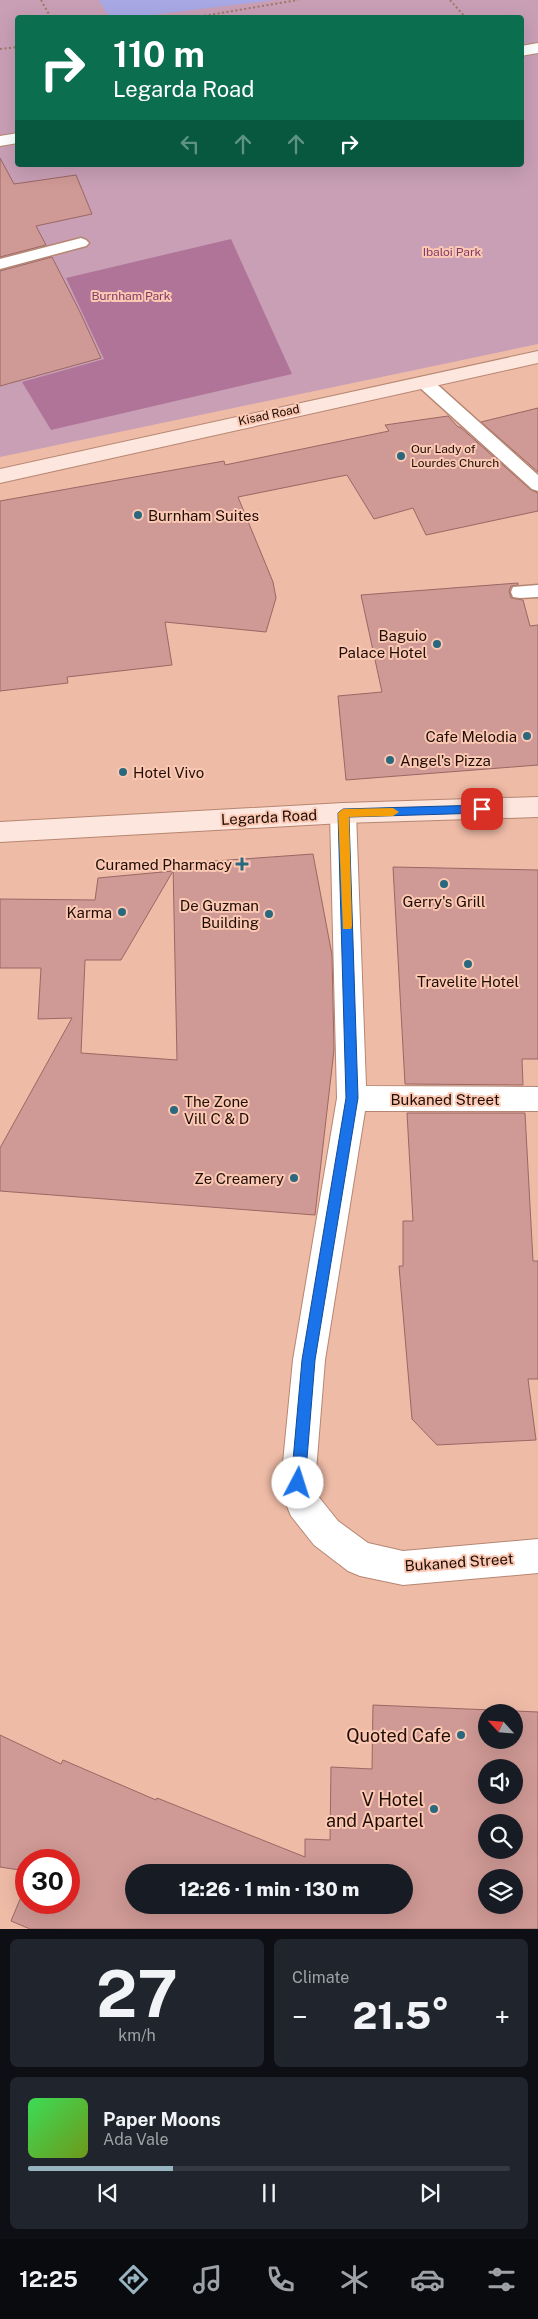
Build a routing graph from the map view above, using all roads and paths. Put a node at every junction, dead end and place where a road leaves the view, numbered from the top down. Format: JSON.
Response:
{"nodes":[{"id":1,"x":41,"y":0,"type":"edge"},
{"id":2,"x":298,"y":0,"type":"edge"},
{"id":3,"x":450,"y":0,"type":"edge"},
{"id":4,"x":50,"y":15,"type":"edge"},
{"id":5,"x":209,"y":15,"type":"edge"},
{"id":6,"x":463,"y":15,"type":"edge"},
{"id":7,"x":15,"y":47,"type":"edge"},
{"id":8,"x":538,"y":48,"type":"edge"},
{"id":9,"x":0,"y":49,"type":"edge"},
{"id":10,"x":524,"y":50,"type":"edge"},
{"id":11,"x":15,"y":138,"type":"edge"},
{"id":12,"x":0,"y":141,"type":"edge"},
{"id":13,"x":81,"y":243,"type":"dead end"},
{"id":14,"x":0,"y":264,"type":"edge"},
{"id":15,"x":538,"y":357,"type":"edge"},
{"id":16,"x":424,"y":382,"type":"junction"},
{"id":17,"x":0,"y":476,"type":"edge"},
{"id":18,"x":538,"y":485,"type":"edge"},
{"id":19,"x":538,"y":807,"type":"edge"},
{"id":20,"x":343,"y":813,"type":"junction"},
{"id":21,"x":0,"y":832,"type":"edge"},
{"id":22,"x":352,"y":1098,"type":"junction"},
{"id":23,"x":538,"y":1099,"type":"edge"},
{"id":24,"x":538,"y":1556,"type":"edge"}],
"edges":[{"from":1,"to":4,"type":"path"},
{"from":2,"to":5,"type":"path"},
{"from":3,"to":6,"type":"path"},
{"from":7,"to":9,"type":"path"},
{"from":8,"to":10,"type":"street"},
{"from":11,"to":12,"type":"street"},
{"from":13,"to":14,"type":"lane"},
{"from":15,"to":16,"type":"main road","name":"Kisad Road"},
{"from":16,"to":17,"type":"main road","name":"Kisad Road"},
{"from":16,"to":18,"type":"lane"},
{"from":19,"to":20,"type":"main road","name":"Legarda Road"},
{"from":20,"to":21,"type":"main road","name":"Legarda Road"},
{"from":20,"to":22,"type":"street","name":"Bukaned Street"},
{"from":22,"to":23,"type":"street","name":"Bukaned Street"},
{"from":22,"to":24,"type":"street","name":"Bukaned Street"}]}
